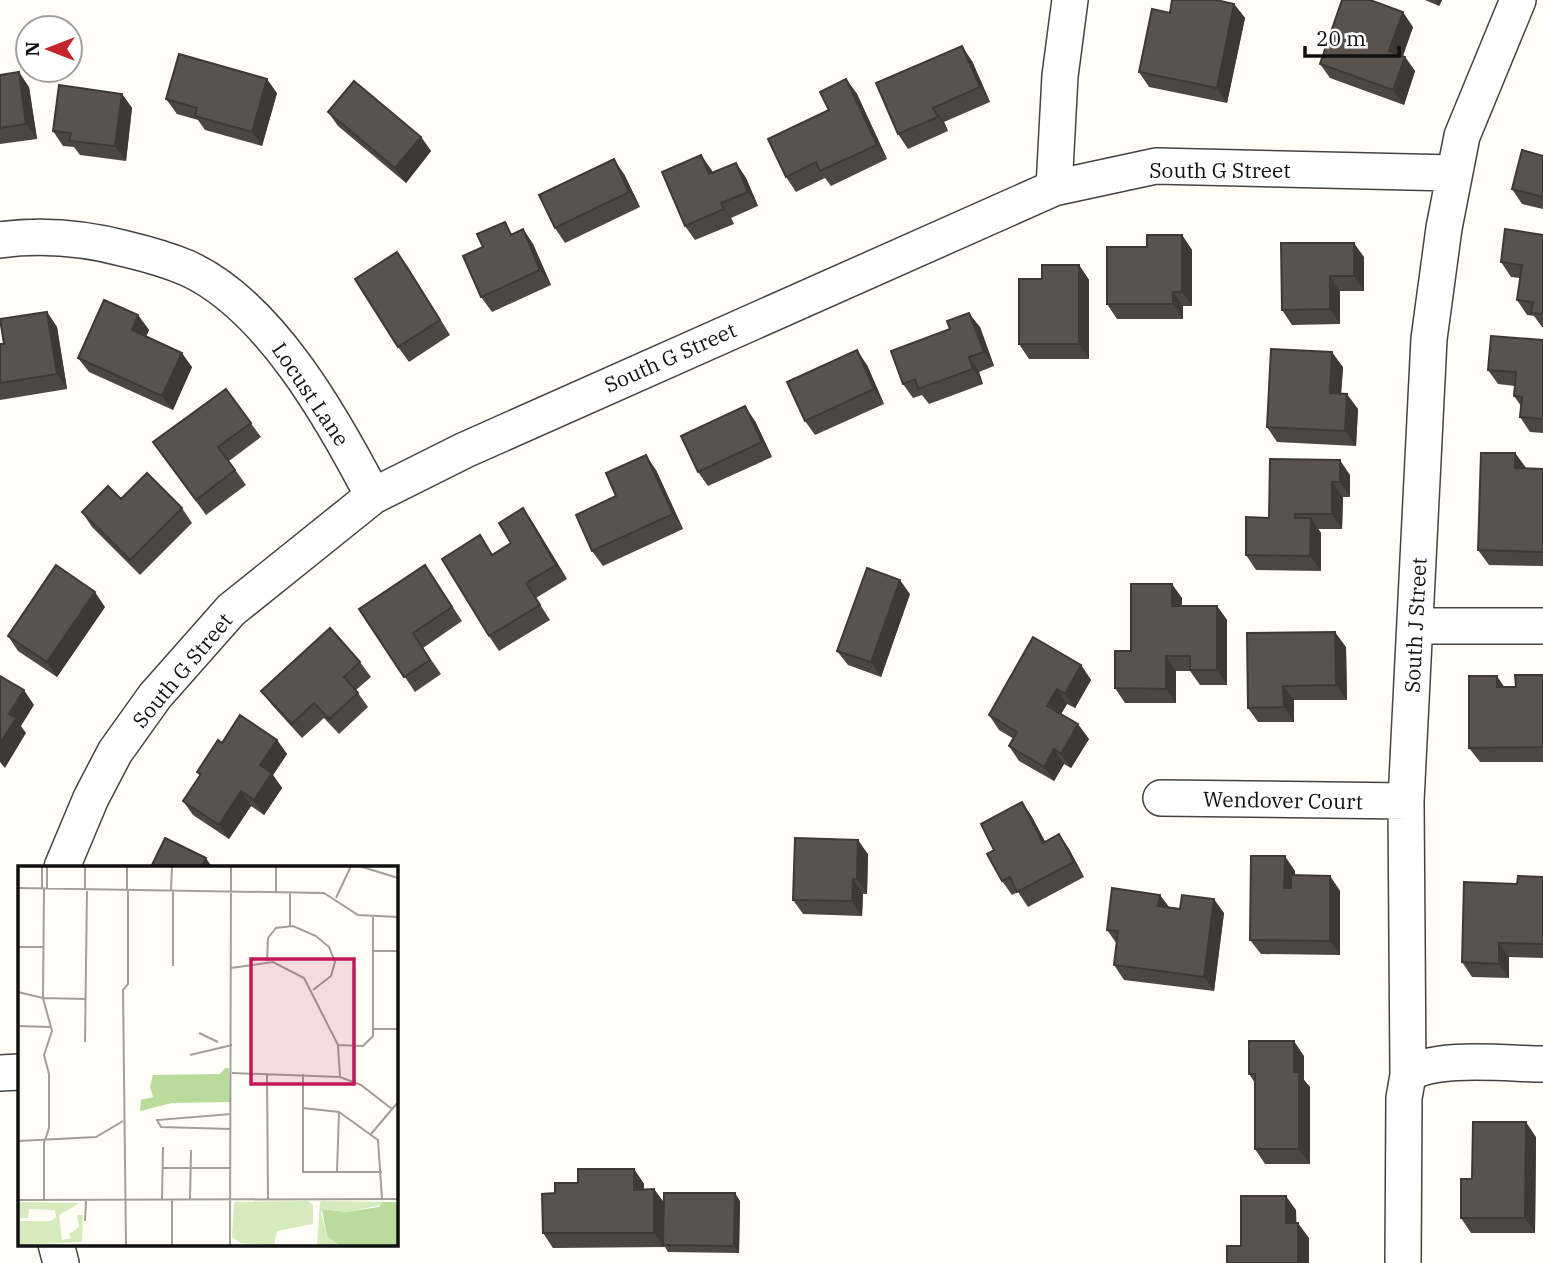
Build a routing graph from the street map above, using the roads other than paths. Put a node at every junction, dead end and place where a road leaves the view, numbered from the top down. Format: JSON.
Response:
{"nodes":[{"id":1,"x":1070,"y":0,"type":"edge"},
{"id":2,"x":1518,"y":0,"type":"edge"},
{"id":3,"x":1453,"y":173,"type":"junction"},
{"id":4,"x":1054,"y":188,"type":"junction"},
{"id":5,"x":0,"y":240,"type":"edge"},
{"id":6,"x":373,"y":496,"type":"junction"},
{"id":7,"x":1415,"y":626,"type":"junction"},
{"id":8,"x":1543,"y":626,"type":"edge"},
{"id":9,"x":1161,"y":798,"type":"dead end"},
{"id":10,"x":1406,"y":801,"type":"junction"},
{"id":11,"x":62,"y":866,"type":"edge"},
{"id":12,"x":1543,"y":1064,"type":"edge"},
{"id":13,"x":18,"y":1072,"type":"edge"},
{"id":14,"x":0,"y":1073,"type":"edge"},
{"id":15,"x":1408,"y":1075,"type":"junction"},
{"id":16,"x":57,"y":1246,"type":"edge"},
{"id":17,"x":61,"y":1263,"type":"edge"},
{"id":18,"x":1403,"y":1263,"type":"edge"}],
"edges":[{"from":1,"to":4,"type":"street"},
{"from":2,"to":3,"type":"street","name":"South J Street"},
{"from":3,"to":4,"type":"street","name":"South G Street"},
{"from":3,"to":7,"type":"street","name":"South J Street"},
{"from":4,"to":6,"type":"street","name":"South G Street"},
{"from":5,"to":6,"type":"street","name":"Locust Lane"},
{"from":6,"to":11,"type":"street","name":"South G Street"},
{"from":7,"to":8,"type":"street"},
{"from":7,"to":10,"type":"street","name":"South J Street"},
{"from":9,"to":10,"type":"street","name":"Wendover Court"},
{"from":10,"to":15,"type":"street","name":"South J Street"},
{"from":12,"to":15,"type":"street"},
{"from":13,"to":14,"type":"street"},
{"from":15,"to":18,"type":"street","name":"South J Street"},
{"from":16,"to":17,"type":"street"}]}
